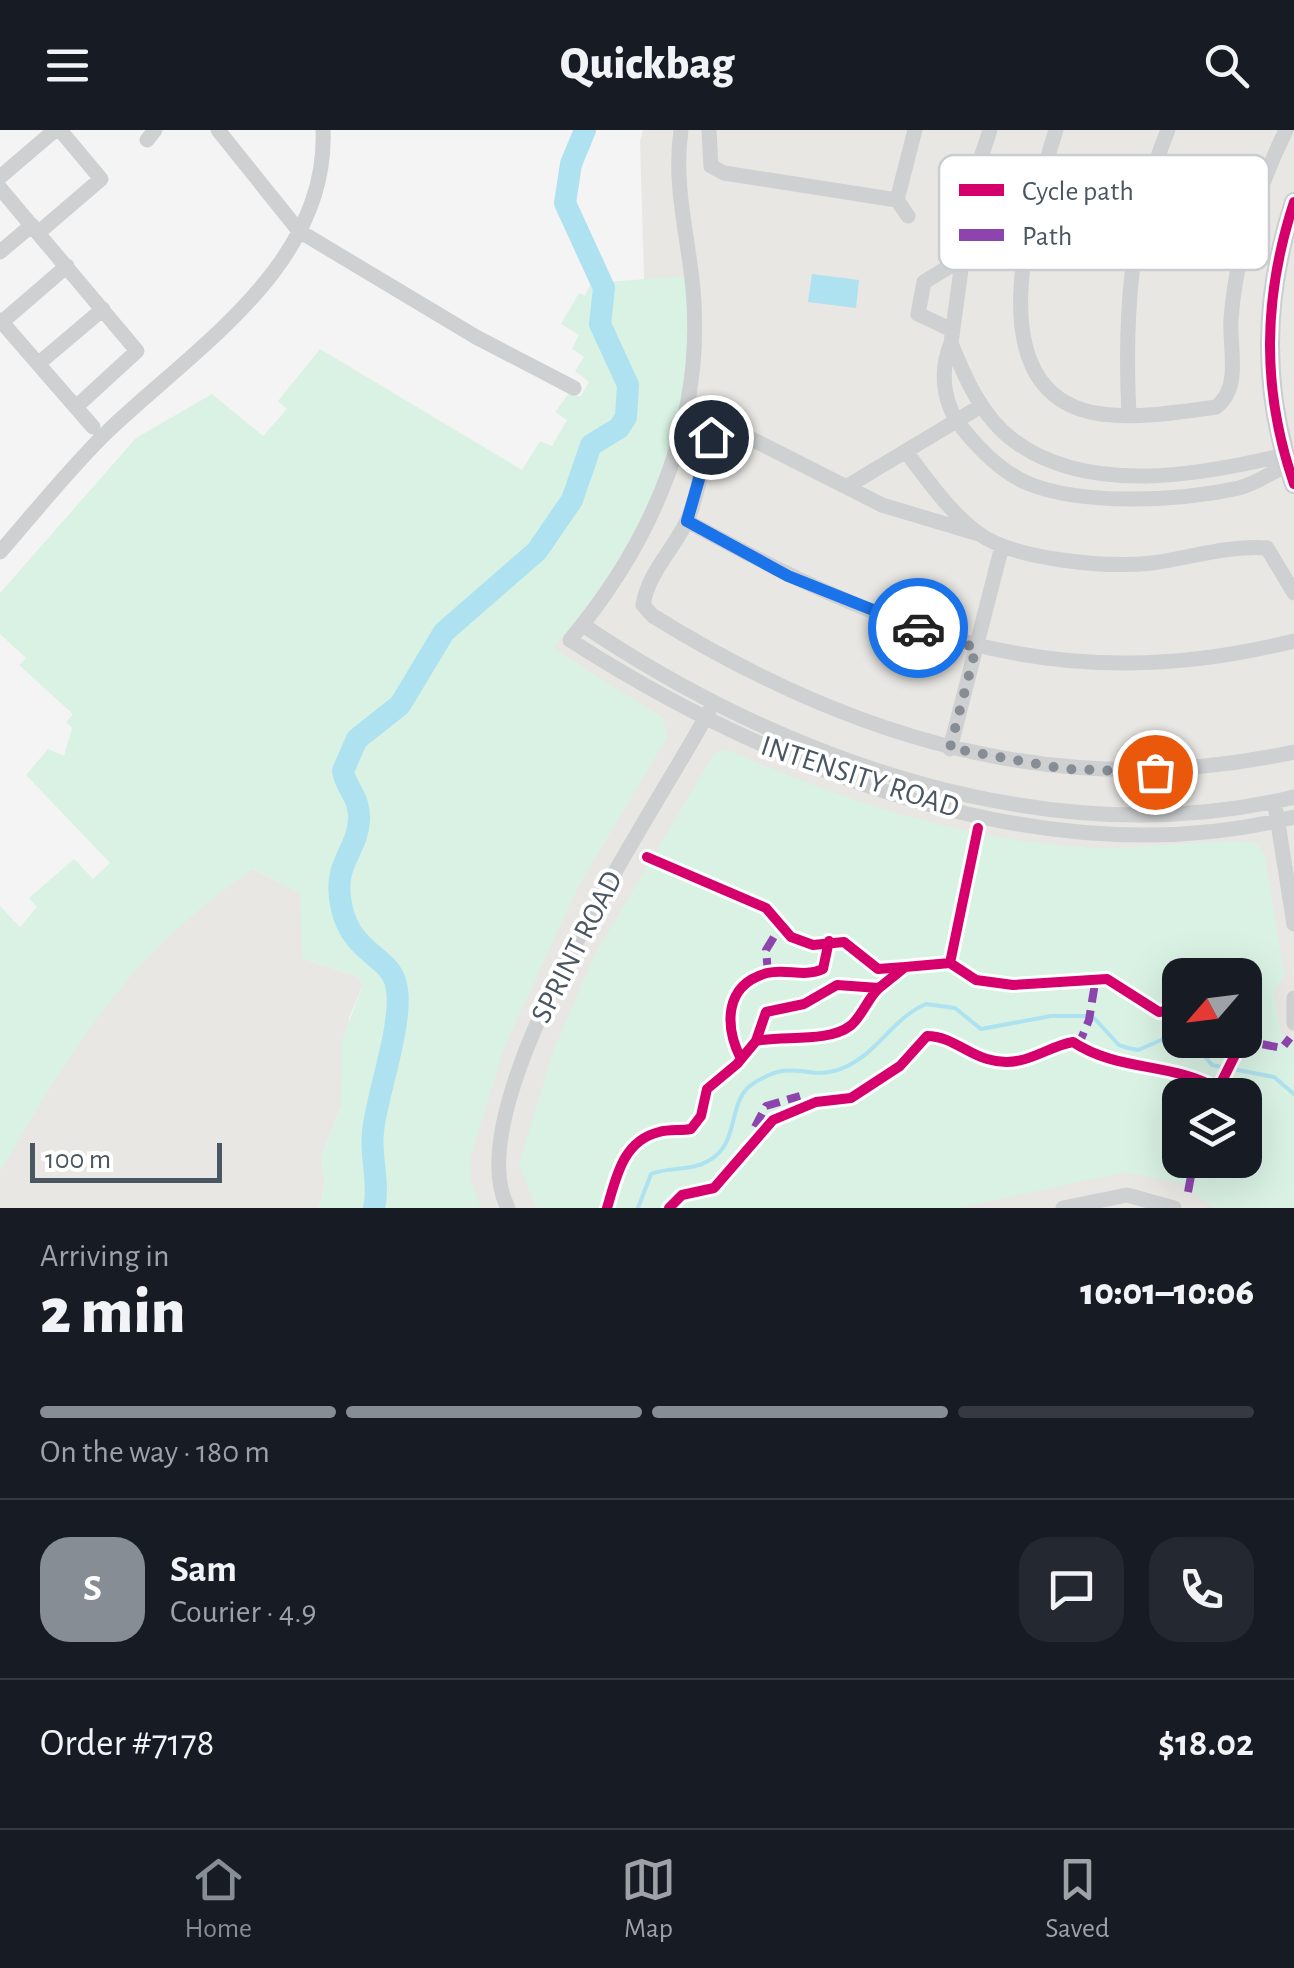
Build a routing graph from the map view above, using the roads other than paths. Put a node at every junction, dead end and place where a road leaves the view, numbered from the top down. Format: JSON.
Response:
{"nodes":[{"id":1,"x":57,"y":130,"type":"edge"},
{"id":2,"x":218,"y":130,"type":"edge"},
{"id":3,"x":323,"y":130,"type":"edge"},
{"id":4,"x":681,"y":130,"type":"edge"},
{"id":5,"x":710,"y":130,"type":"edge"},
{"id":6,"x":914,"y":130,"type":"edge"},
{"id":7,"x":990,"y":130,"type":"edge"},
{"id":8,"x":1056,"y":130,"type":"edge"},
{"id":9,"x":1168,"y":130,"type":"edge"},
{"id":10,"x":1286,"y":130,"type":"edge"},
{"id":11,"x":982,"y":155,"type":"edge"},
{"id":12,"x":1048,"y":155,"type":"edge"},
{"id":13,"x":1160,"y":155,"type":"edge"},
{"id":14,"x":1269,"y":170,"type":"edge"},
{"id":15,"x":0,"y":177,"type":"edge"},
{"id":16,"x":0,"y":188,"type":"edge"},
{"id":17,"x":897,"y":200,"type":"junction"},
{"id":18,"x":1294,"y":202,"type":"edge"},
{"id":19,"x":908,"y":216,"type":"dead end"},
{"id":20,"x":35,"y":229,"type":"junction"},
{"id":21,"x":299,"y":230,"type":"junction"},
{"id":22,"x":1286,"y":251,"type":"edge"},
{"id":23,"x":0,"y":252,"type":"edge"},
{"id":24,"x":67,"y":266,"type":"junction"},
{"id":25,"x":944,"y":270,"type":"edge"},
{"id":26,"x":959,"y":270,"type":"edge"},
{"id":27,"x":1025,"y":270,"type":"edge"},
{"id":28,"x":1131,"y":270,"type":"edge"},
{"id":29,"x":1239,"y":270,"type":"edge"},
{"id":30,"x":103,"y":309,"type":"junction"},
{"id":31,"x":1,"y":321,"type":"edge"},
{"id":32,"x":951,"y":336,"type":"junction"},
{"id":33,"x":38,"y":364,"type":"junction"},
{"id":34,"x":574,"y":388,"type":"dead end"},
{"id":35,"x":981,"y":406,"type":"junction"},
{"id":36,"x":76,"y":408,"type":"junction"},
{"id":37,"x":1129,"y":415,"type":"junction"},
{"id":38,"x":957,"y":421,"type":"junction"},
{"id":39,"x":93,"y":427,"type":"dead end"},
{"id":40,"x":906,"y":452,"type":"junction"},
{"id":41,"x":1289,"y":468,"type":"edge"},
{"id":42,"x":1100,"y":474,"type":"junction"},
{"id":43,"x":846,"y":486,"type":"junction"},
{"id":44,"x":1098,"y":496,"type":"junction"},
{"id":45,"x":687,"y":521,"type":"junction"},
{"id":46,"x":979,"y":534,"type":"junction"},
{"id":47,"x":1002,"y":546,"type":"junction"},
{"id":48,"x":0,"y":552,"type":"edge"},
{"id":49,"x":1294,"y":593,"type":"edge"},
{"id":50,"x":583,"y":626,"type":"junction"},
{"id":51,"x":1294,"y":641,"type":"edge"},
{"id":52,"x":976,"y":648,"type":"junction"},
{"id":53,"x":709,"y":711,"type":"junction"},
{"id":54,"x":950,"y":748,"type":"junction"},
{"id":55,"x":1294,"y":752,"type":"edge"},
{"id":56,"x":1294,"y":798,"type":"edge"},
{"id":57,"x":1275,"y":802,"type":"junction"},
{"id":58,"x":1286,"y":819,"type":"edge"},
{"id":59,"x":1294,"y":924,"type":"edge"},
{"id":60,"x":1294,"y":998,"type":"edge"},
{"id":61,"x":1294,"y":1022,"type":"edge"},
{"id":62,"x":508,"y":1208,"type":"edge"},
{"id":63,"x":1063,"y":1208,"type":"edge"},
{"id":64,"x":1174,"y":1208,"type":"edge"}],
"edges":[{"from":1,"to":15,"type":"street"},
{"from":1,"to":20,"type":"street"},
{"from":2,"to":21,"type":"street"},
{"from":3,"to":21,"type":"street"},
{"from":4,"to":50,"type":"street"},
{"from":5,"to":17,"type":"street"},
{"from":6,"to":17,"type":"street"},
{"from":7,"to":11,"type":"street"},
{"from":8,"to":12,"type":"street"},
{"from":9,"to":13,"type":"street"},
{"from":10,"to":14,"type":"street"},
{"from":16,"to":20,"type":"street"},
{"from":17,"to":19,"type":"street"},
{"from":18,"to":22,"type":"main road"},
{"from":20,"to":23,"type":"street"},
{"from":20,"to":24,"type":"street"},
{"from":21,"to":34,"type":"street"},
{"from":21,"to":48,"type":"street"},
{"from":22,"to":41,"type":"main road"},
{"from":24,"to":30,"type":"street"},
{"from":24,"to":31,"type":"street"},
{"from":25,"to":32,"type":"street"},
{"from":26,"to":32,"type":"street"},
{"from":27,"to":37,"type":"street"},
{"from":28,"to":37,"type":"street"},
{"from":29,"to":37,"type":"street"},
{"from":30,"to":33,"type":"street"},
{"from":30,"to":36,"type":"street"},
{"from":31,"to":33,"type":"street"},
{"from":32,"to":35,"type":"street"},
{"from":32,"to":38,"type":"street"},
{"from":33,"to":36,"type":"street"},
{"from":35,"to":38,"type":"street"},
{"from":35,"to":42,"type":"street"},
{"from":36,"to":39,"type":"street"},
{"from":38,"to":40,"type":"street"},
{"from":38,"to":44,"type":"street"},
{"from":40,"to":43,"type":"street"},
{"from":40,"to":46,"type":"street"},
{"from":41,"to":42,"type":"street"},
{"from":41,"to":44,"type":"street"},
{"from":42,"to":44,"type":"street"},
{"from":43,"to":45,"type":"street"},
{"from":43,"to":46,"type":"street"},
{"from":45,"to":52,"type":"street"},
{"from":45,"to":54,"type":"street"},
{"from":46,"to":47,"type":"street"},
{"from":47,"to":49,"type":"street"},
{"from":47,"to":52,"type":"street"},
{"from":50,"to":53,"type":"street","name":"INTENSITY ROAD"},
{"from":50,"to":53,"type":"street","name":"INTENSITY ROAD"},
{"from":51,"to":52,"type":"street"},
{"from":52,"to":54,"type":"street"},
{"from":53,"to":57,"type":"street","name":"INTENSITY ROAD"},
{"from":53,"to":58,"type":"street","name":"INTENSITY ROAD"},
{"from":53,"to":62,"type":"street","name":"SPRINT ROAD"},
{"from":54,"to":55,"type":"street"},
{"from":56,"to":57,"type":"street","name":"INTENSITY ROAD"},
{"from":57,"to":58,"type":"street"},
{"from":58,"to":59,"type":"street"},
{"from":60,"to":61,"type":"street"},
{"from":63,"to":64,"type":"street"}]}
